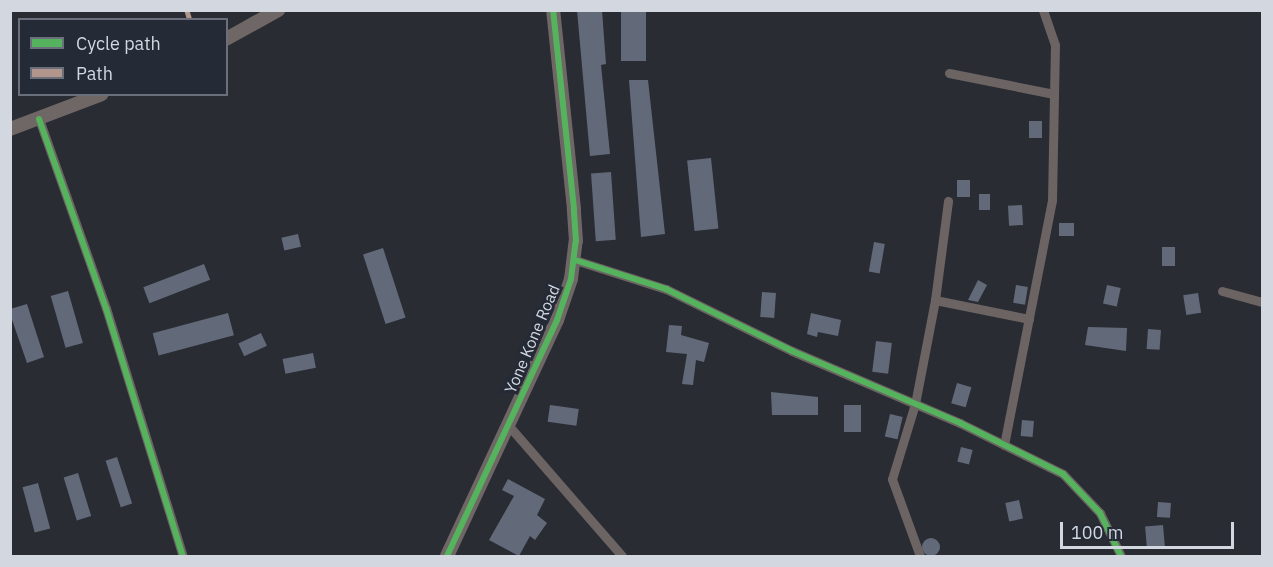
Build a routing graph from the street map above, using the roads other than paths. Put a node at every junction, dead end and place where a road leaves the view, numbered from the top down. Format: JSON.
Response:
{"nodes":[{"id":1,"x":278,"y":10,"type":"edge"},
{"id":2,"x":553,"y":10,"type":"edge"},
{"id":3,"x":1043,"y":10,"type":"edge"},
{"id":4,"x":228,"y":38,"type":"edge"},
{"id":5,"x":949,"y":74,"type":"dead end"},
{"id":6,"x":1054,"y":94,"type":"junction"},
{"id":7,"x":97,"y":96,"type":"edge"},
{"id":8,"x":39,"y":119,"type":"junction"},
{"id":9,"x":10,"y":129,"type":"edge"},
{"id":10,"x":948,"y":201,"type":"dead end"},
{"id":11,"x":575,"y":260,"type":"junction"},
{"id":12,"x":1222,"y":291,"type":"dead end"},
{"id":13,"x":935,"y":300,"type":"junction"},
{"id":14,"x":1263,"y":302,"type":"edge"},
{"id":15,"x":1029,"y":319,"type":"junction"},
{"id":16,"x":915,"y":404,"type":"junction"},
{"id":17,"x":509,"y":426,"type":"junction"},
{"id":18,"x":1004,"y":445,"type":"junction"},
{"id":19,"x":183,"y":556,"type":"edge"},
{"id":20,"x":447,"y":556,"type":"edge"},
{"id":21,"x":622,"y":556,"type":"edge"},
{"id":22,"x":920,"y":556,"type":"edge"},
{"id":23,"x":1121,"y":556,"type":"edge"}],
"edges":[{"from":1,"to":4,"type":"street"},
{"from":2,"to":11,"type":"street","name":"Yone Kone Road"},
{"from":3,"to":6,"type":"street"},
{"from":5,"to":6,"type":"street"},
{"from":6,"to":15,"type":"street"},
{"from":7,"to":8,"type":"street"},
{"from":8,"to":9,"type":"street"},
{"from":8,"to":19,"type":"street"},
{"from":10,"to":13,"type":"street"},
{"from":11,"to":16,"type":"street"},
{"from":11,"to":17,"type":"street","name":"Yone Kone Road"},
{"from":12,"to":14,"type":"street"},
{"from":13,"to":15,"type":"street"},
{"from":13,"to":16,"type":"street"},
{"from":15,"to":18,"type":"street"},
{"from":16,"to":18,"type":"street"},
{"from":16,"to":22,"type":"street"},
{"from":17,"to":20,"type":"street","name":"Yone Kone Road"},
{"from":17,"to":21,"type":"street"},
{"from":18,"to":23,"type":"street"}]}
